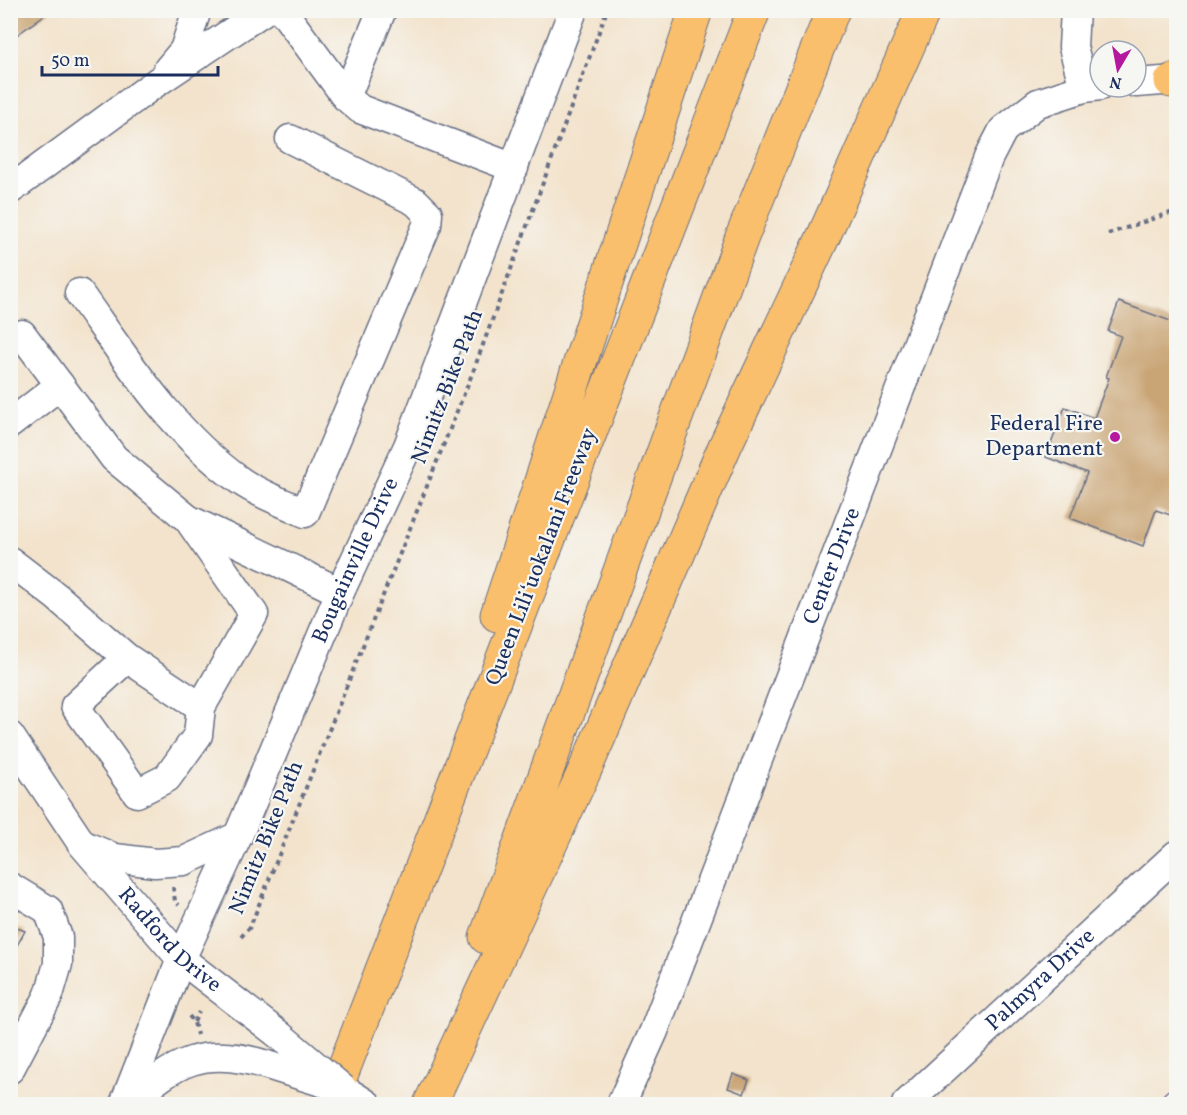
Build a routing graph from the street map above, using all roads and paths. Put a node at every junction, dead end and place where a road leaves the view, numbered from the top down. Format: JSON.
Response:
{"nodes":[{"id":1,"x":197,"y":10,"type":"edge"},
{"id":2,"x":265,"y":10,"type":"edge"},
{"id":3,"x":282,"y":10,"type":"edge"},
{"id":4,"x":382,"y":10,"type":"edge"},
{"id":5,"x":573,"y":10,"type":"edge"},
{"id":6,"x":607,"y":10,"type":"edge"},
{"id":7,"x":696,"y":10,"type":"edge"},
{"id":8,"x":754,"y":10,"type":"edge"},
{"id":9,"x":833,"y":10,"type":"edge"},
{"id":10,"x":924,"y":10,"type":"edge"},
{"id":11,"x":1075,"y":10,"type":"edge"},
{"id":12,"x":1088,"y":79,"type":"edge"},
{"id":13,"x":1175,"y":80,"type":"edge"},
{"id":14,"x":157,"y":82,"type":"junction"},
{"id":15,"x":1148,"y":82,"type":"edge"},
{"id":16,"x":1088,"y":88,"type":"edge"},
{"id":17,"x":346,"y":98,"type":"junction"},
{"id":18,"x":290,"y":140,"type":"dead end"},
{"id":19,"x":514,"y":168,"type":"junction"},
{"id":20,"x":10,"y":190,"type":"edge"},
{"id":21,"x":1176,"y":211,"type":"edge"},
{"id":22,"x":1108,"y":234,"type":"dead end"},
{"id":23,"x":79,"y":293,"type":"dead end"},
{"id":24,"x":22,"y":334,"type":"dead end"},
{"id":25,"x":60,"y":385,"type":"junction"},
{"id":26,"x":10,"y":424,"type":"edge"},
{"id":27,"x":188,"y":519,"type":"junction"},
{"id":28,"x":10,"y":561,"type":"edge"},
{"id":29,"x":340,"y":592,"type":"junction"},
{"id":30,"x":128,"y":658,"type":"junction"},
{"id":31,"x":201,"y":707,"type":"junction"},
{"id":32,"x":10,"y":736,"type":"edge"},
{"id":33,"x":238,"y":837,"type":"junction"},
{"id":34,"x":82,"y":844,"type":"junction"},
{"id":35,"x":1176,"y":855,"type":"edge"},
{"id":36,"x":10,"y":887,"type":"edge"},
{"id":37,"x":241,"y":938,"type":"dead end"},
{"id":38,"x":181,"y":959,"type":"junction"},
{"id":39,"x":369,"y":1001,"type":"junction"},
{"id":40,"x":199,"y":1012,"type":"dead end"},
{"id":41,"x":189,"y":1016,"type":"dead end"},
{"id":42,"x":10,"y":1068,"type":"edge"},
{"id":43,"x":337,"y":1096,"type":"edge"},
{"id":44,"x":124,"y":1104,"type":"edge"},
{"id":45,"x":129,"y":1104,"type":"edge"},
{"id":46,"x":367,"y":1104,"type":"edge"},
{"id":47,"x":424,"y":1104,"type":"edge"},
{"id":48,"x":430,"y":1104,"type":"edge"},
{"id":49,"x":621,"y":1104,"type":"edge"},
{"id":50,"x":906,"y":1104,"type":"edge"}],
"edges":[{"from":1,"to":14,"type":"street"},
{"from":2,"to":14,"type":"street"},
{"from":3,"to":17,"type":"street"},
{"from":4,"to":17,"type":"street"},
{"from":5,"to":19,"type":"street","name":"Bougainville Drive"},
{"from":6,"to":37,"type":"path","name":"Nimitz Bike Path"},
{"from":7,"to":39,"type":"highway"},
{"from":8,"to":39,"type":"highway","name":"Queen Liliʻuokalani Freeway"},
{"from":9,"to":47,"type":"highway"},
{"from":10,"to":48,"type":"highway"},
{"from":11,"to":12,"type":"street"},
{"from":13,"to":15,"type":"street"},
{"from":14,"to":20,"type":"street"},
{"from":16,"to":49,"type":"street","name":"Center Drive"},
{"from":17,"to":19,"type":"street"},
{"from":18,"to":23,"type":"street"},
{"from":19,"to":29,"type":"street","name":"Bougainville Drive"},
{"from":21,"to":22,"type":"path"},
{"from":24,"to":25,"type":"street"},
{"from":25,"to":26,"type":"street"},
{"from":25,"to":27,"type":"street"},
{"from":27,"to":29,"type":"street"},
{"from":27,"to":31,"type":"street"},
{"from":28,"to":30,"type":"street"},
{"from":29,"to":33,"type":"street","name":"Bougainville Drive"},
{"from":30,"to":31,"type":"street"},
{"from":30,"to":31,"type":"street"},
{"from":32,"to":34,"type":"street","name":"Radford Drive"},
{"from":33,"to":34,"type":"street"},
{"from":33,"to":38,"type":"street","name":"Bougainville Drive"},
{"from":34,"to":38,"type":"street","name":"Radford Drive"},
{"from":35,"to":50,"type":"street","name":"Palmyra Drive"},
{"from":36,"to":42,"type":"street"},
{"from":38,"to":43,"type":"street","name":"Radford Drive","bridge":true},
{"from":38,"to":44,"type":"street","name":"Bougainville Drive"},
{"from":39,"to":43,"type":"highway","name":"Queen Liliʻuokalani Freeway"},
{"from":40,"to":41,"type":"path"},
{"from":43,"to":45,"type":"street","bridge":true},
{"from":43,"to":46,"type":"street","name":"Radford Drive"}]}
